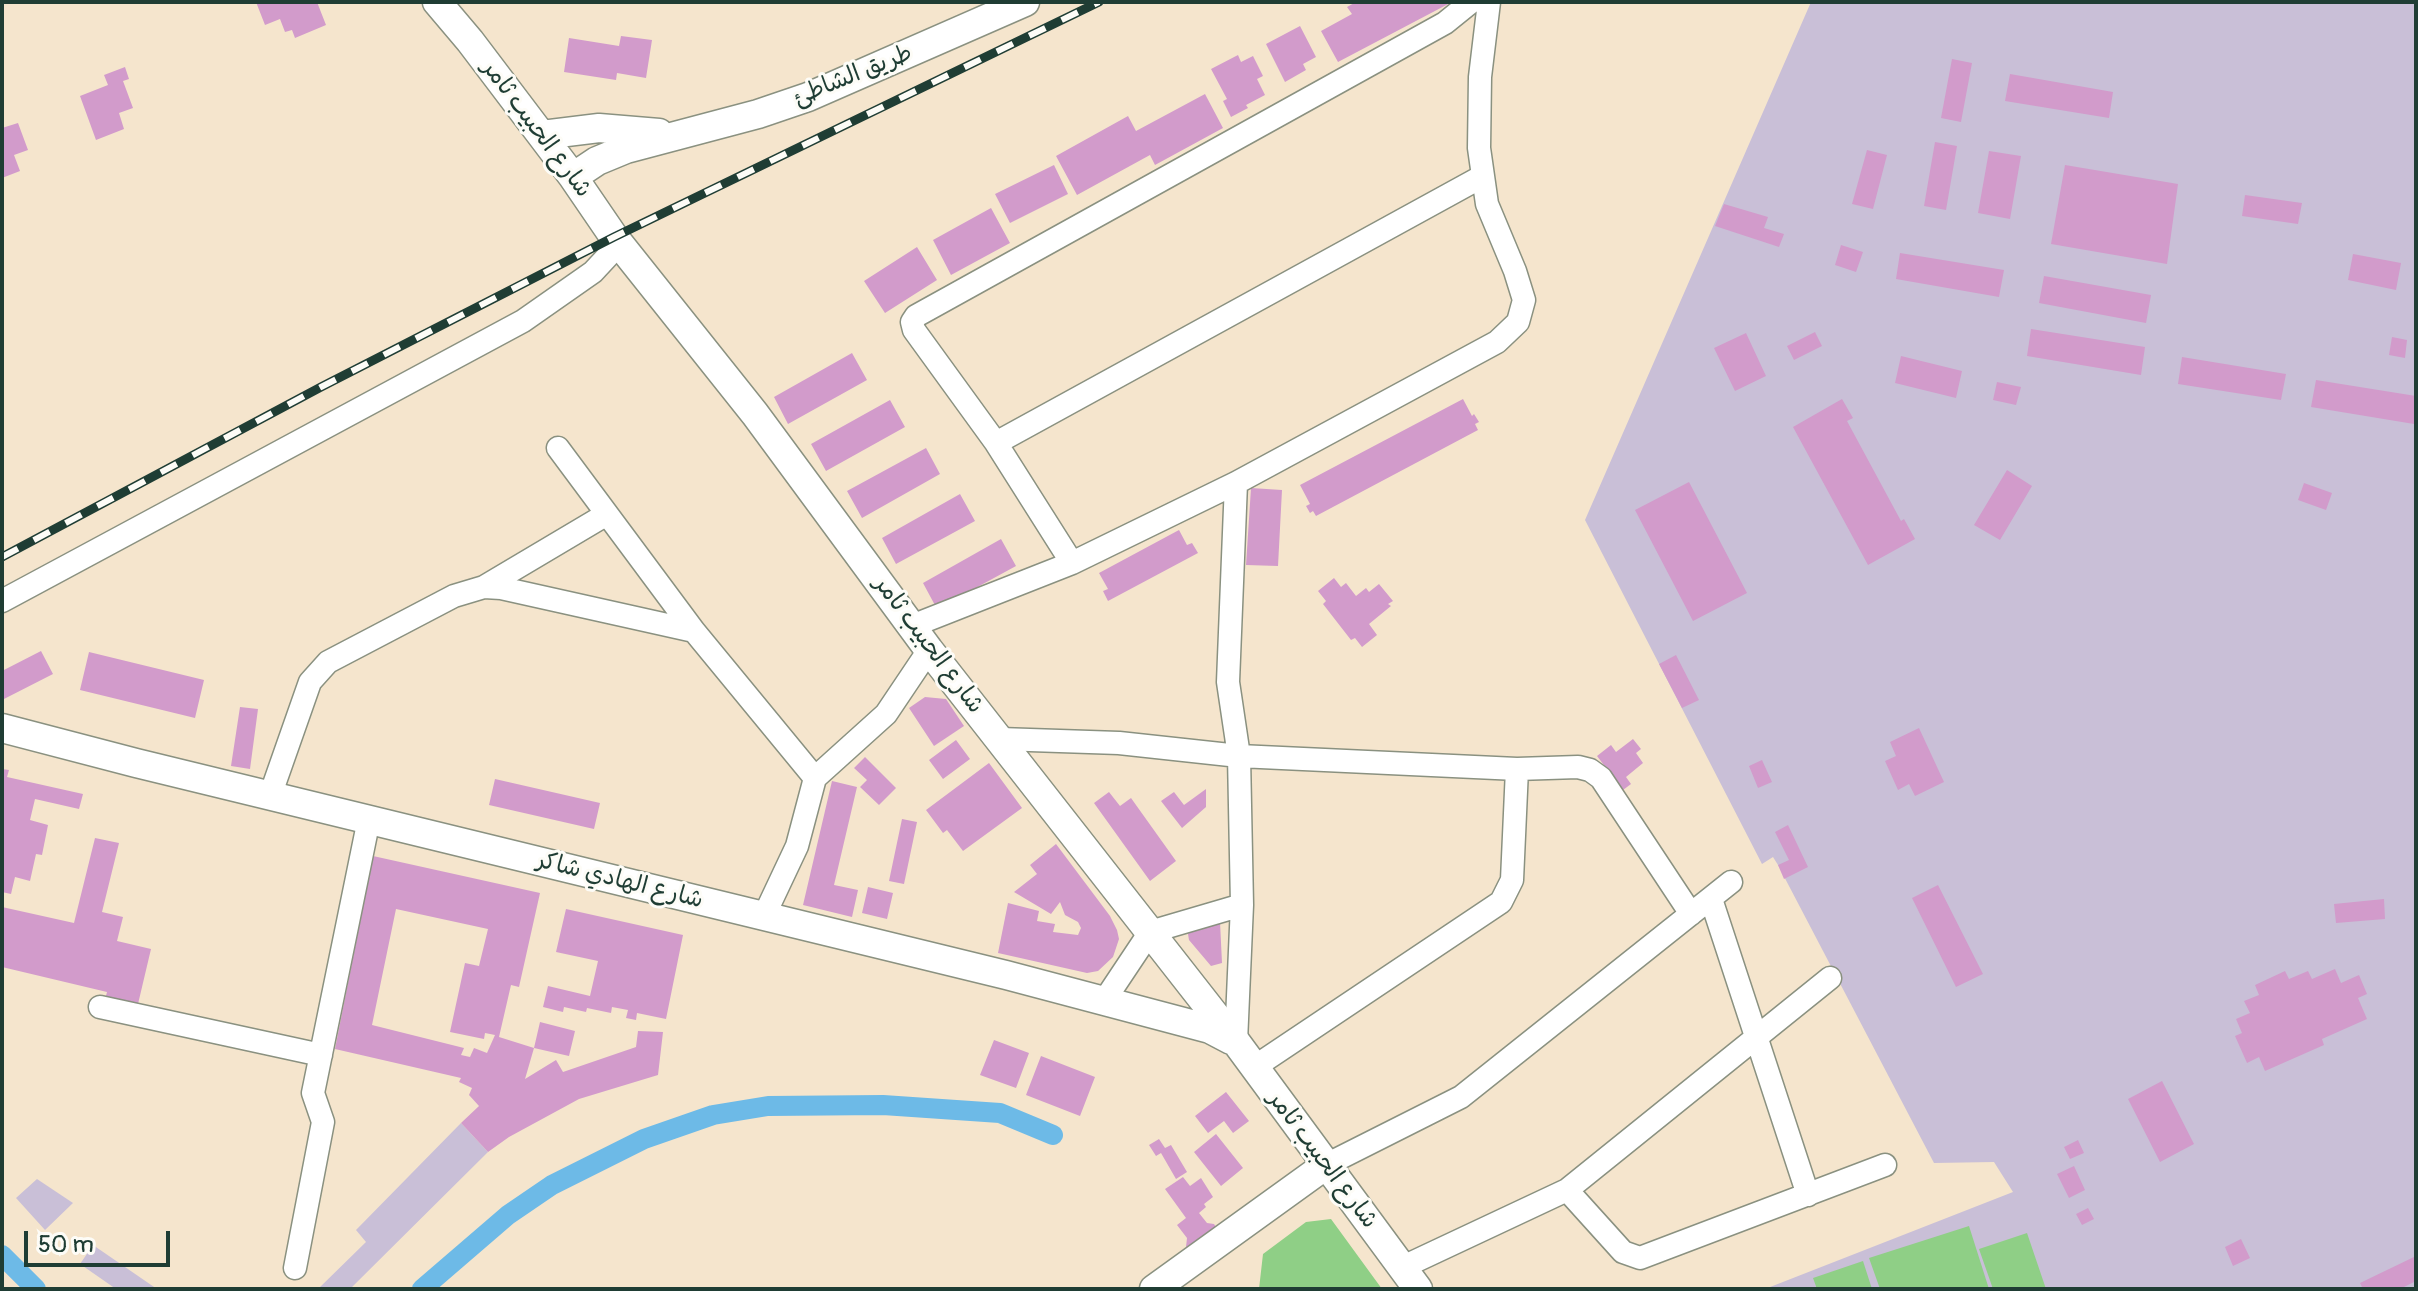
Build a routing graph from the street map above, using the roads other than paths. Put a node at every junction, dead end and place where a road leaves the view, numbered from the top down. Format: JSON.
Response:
{"nodes":[{"id":1,"x":437,"y":2,"type":"edge"},
{"id":2,"x":1025,"y":2,"type":"edge"},
{"id":3,"x":1471,"y":2,"type":"edge"},
{"id":4,"x":1489,"y":2,"type":"edge"},
{"id":5,"x":676,"y":134,"type":"junction"},
{"id":6,"x":542,"y":135,"type":"junction"},
{"id":7,"x":1483,"y":176,"type":"junction"},
{"id":8,"x":573,"y":177,"type":"junction"},
{"id":9,"x":620,"y":243,"type":"junction"},
{"id":10,"x":996,"y":443,"type":"junction"},
{"id":11,"x":558,"y":448,"type":"dead end"},
{"id":12,"x":1236,"y":483,"type":"junction"},
{"id":13,"x":607,"y":514,"type":"junction"},
{"id":14,"x":1072,"y":563,"type":"junction"},
{"id":15,"x":484,"y":587,"type":"junction"},
{"id":16,"x":2,"y":601,"type":"edge"},
{"id":17,"x":912,"y":626,"type":"junction"},
{"id":18,"x":694,"y":631,"type":"junction"},
{"id":19,"x":929,"y":650,"type":"junction"},
{"id":20,"x":2,"y":728,"type":"edge"},
{"id":21,"x":1000,"y":739,"type":"junction"},
{"id":22,"x":1239,"y":756,"type":"junction"},
{"id":23,"x":1517,"y":769,"type":"junction"},
{"id":24,"x":815,"y":778,"type":"junction"},
{"id":25,"x":270,"y":796,"type":"junction"},
{"id":26,"x":369,"y":819,"type":"junction"},
{"id":27,"x":1731,"y":882,"type":"dead end"},
{"id":28,"x":1711,"y":899,"type":"junction"},
{"id":29,"x":1242,"y":905,"type":"junction"},
{"id":30,"x":1691,"y":914,"type":"junction"},
{"id":31,"x":764,"y":916,"type":"junction"},
{"id":32,"x":1150,"y":932,"type":"junction"},
{"id":33,"x":1830,"y":978,"type":"dead end"},
{"id":34,"x":1104,"y":1001,"type":"junction"},
{"id":35,"x":100,"y":1007,"type":"dead end"},
{"id":36,"x":1758,"y":1037,"type":"junction"},
{"id":37,"x":1236,"y":1042,"type":"junction"},
{"id":38,"x":321,"y":1055,"type":"junction"},
{"id":39,"x":1253,"y":1068,"type":"junction"},
{"id":40,"x":1326,"y":1165,"type":"junction"},
{"id":41,"x":1885,"y":1165,"type":"dead end"},
{"id":42,"x":1567,"y":1190,"type":"junction"},
{"id":43,"x":1808,"y":1195,"type":"junction"},
{"id":44,"x":295,"y":1268,"type":"dead end"},
{"id":45,"x":1410,"y":1278,"type":"edge"},
{"id":46,"x":1154,"y":1289,"type":"edge"}],
"edges":[{"from":1,"to":6,"type":"street","name":"شارع الحبيب ثامر"},
{"from":2,"to":5,"type":"street","name":"طريق الشاطئ"},
{"from":3,"to":10,"type":"street"},
{"from":4,"to":7,"type":"street"},
{"from":5,"to":6,"type":"street","name":"طريق الشاطئ"},
{"from":5,"to":8,"type":"street","name":"طريق الشاطئ"},
{"from":6,"to":8,"type":"street","name":"شارع الحبيب ثامر"},
{"from":7,"to":10,"type":"street"},
{"from":7,"to":12,"type":"street"},
{"from":8,"to":9,"type":"street","name":"شارع الحبيب ثامر"},
{"from":9,"to":16,"type":"street"},
{"from":9,"to":17,"type":"street","name":"شارع الحبيب ثامر"},
{"from":10,"to":14,"type":"street"},
{"from":11,"to":13,"type":"street"},
{"from":12,"to":14,"type":"street"},
{"from":12,"to":22,"type":"street"},
{"from":13,"to":15,"type":"street"},
{"from":13,"to":18,"type":"street"},
{"from":14,"to":17,"type":"street"},
{"from":15,"to":18,"type":"street"},
{"from":15,"to":25,"type":"street"},
{"from":17,"to":19,"type":"street","name":"شارع الحبيب ثامر"},
{"from":18,"to":24,"type":"street"},
{"from":19,"to":21,"type":"street","name":"شارع الحبيب ثامر"},
{"from":19,"to":24,"type":"street"},
{"from":20,"to":25,"type":"street","name":"شارع الهادي شاكر"},
{"from":21,"to":22,"type":"street"},
{"from":21,"to":32,"type":"street","name":"شارع الحبيب ثامر"},
{"from":22,"to":23,"type":"street"},
{"from":22,"to":29,"type":"street"},
{"from":23,"to":30,"type":"street"},
{"from":23,"to":39,"type":"street"},
{"from":24,"to":31,"type":"street"},
{"from":25,"to":26,"type":"street","name":"شارع الهادي شاكر"},
{"from":26,"to":31,"type":"street","name":"شارع الهادي شاكر"},
{"from":26,"to":38,"type":"street"},
{"from":27,"to":28,"type":"street"},
{"from":28,"to":30,"type":"street"},
{"from":28,"to":36,"type":"street"},
{"from":29,"to":32,"type":"street"},
{"from":29,"to":37,"type":"street"},
{"from":30,"to":40,"type":"street"},
{"from":31,"to":34,"type":"street","name":"شارع الهادي شاكر"},
{"from":32,"to":34,"type":"street"},
{"from":32,"to":37,"type":"street","name":"شارع الحبيب ثامر"},
{"from":33,"to":36,"type":"street"},
{"from":34,"to":37,"type":"street","name":"شارع الهادي شاكر"},
{"from":35,"to":38,"type":"street"},
{"from":36,"to":42,"type":"street"},
{"from":36,"to":43,"type":"street"},
{"from":37,"to":39,"type":"street","name":"شارع الحبيب ثامر"},
{"from":38,"to":44,"type":"street"},
{"from":39,"to":40,"type":"street","name":"شارع الحبيب ثامر"},
{"from":40,"to":45,"type":"street","name":"شارع الحبيب ثامر"},
{"from":40,"to":46,"type":"street"},
{"from":41,"to":43,"type":"street"},
{"from":42,"to":43,"type":"street"},
{"from":42,"to":45,"type":"street"}]}
